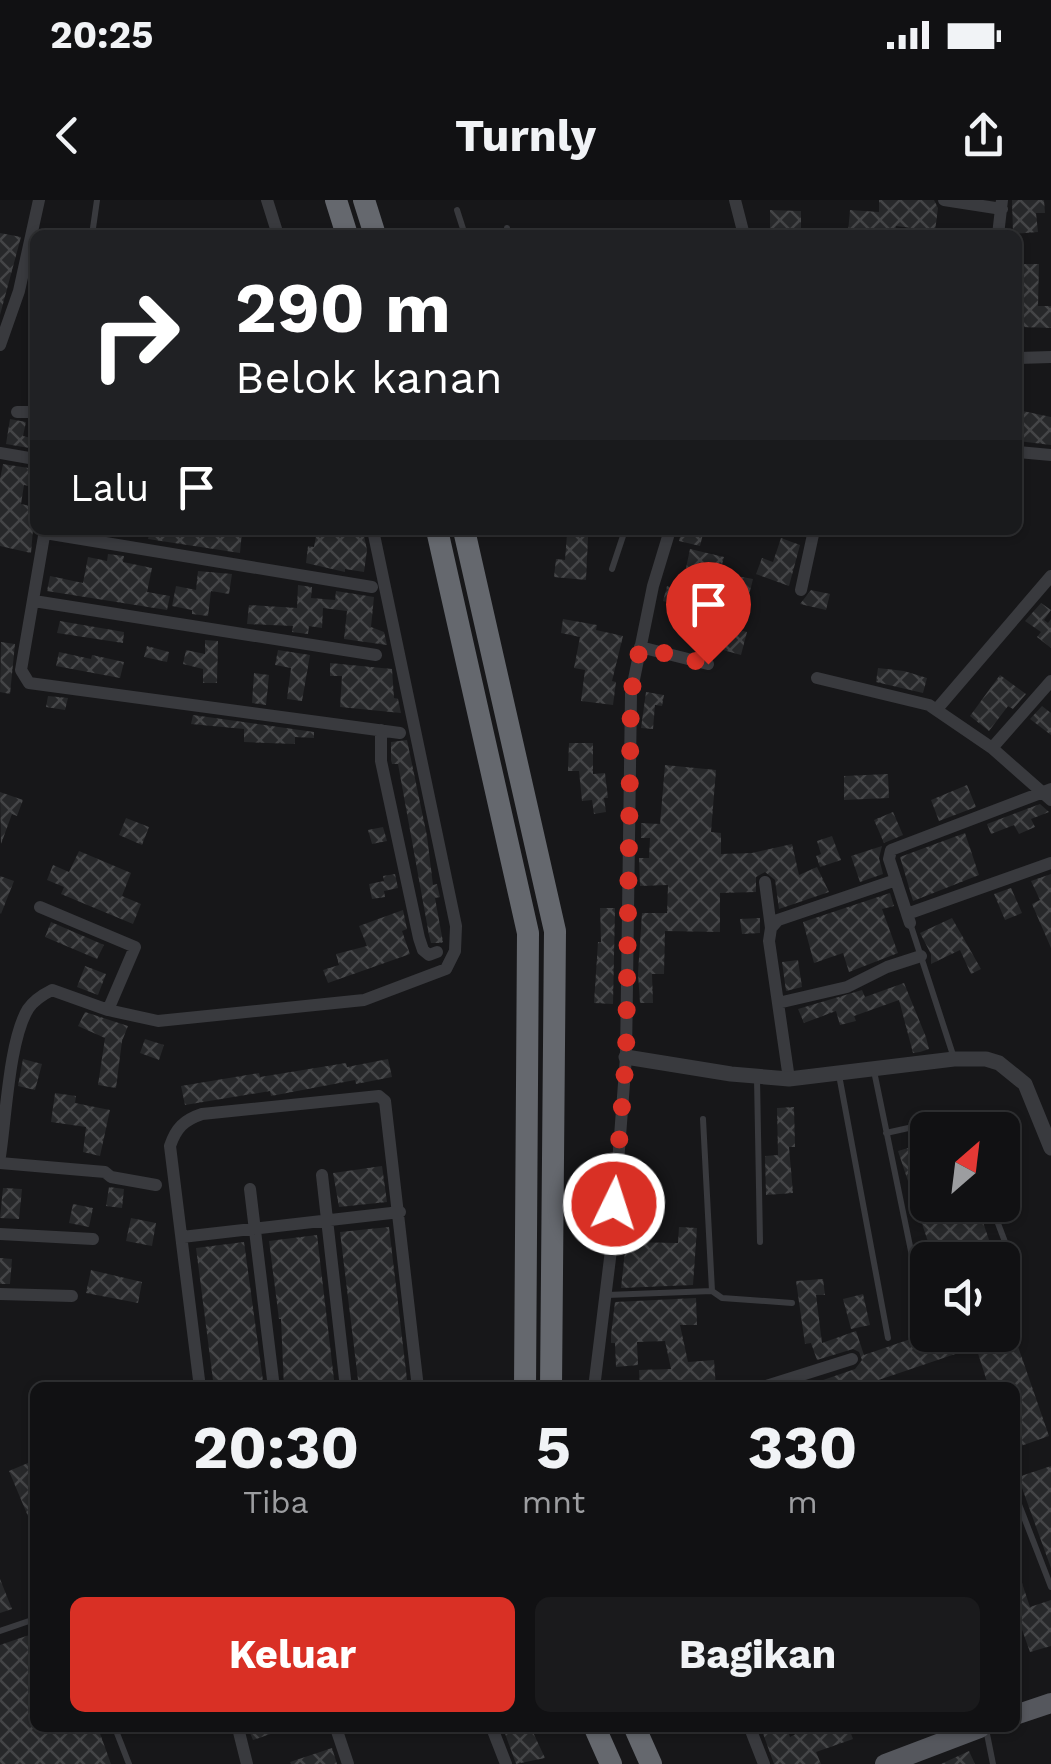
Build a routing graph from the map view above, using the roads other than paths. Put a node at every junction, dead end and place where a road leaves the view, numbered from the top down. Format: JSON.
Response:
{"nodes":[{"id":1,"x":38,"y":200,"type":"edge"},
{"id":2,"x":97,"y":200,"type":"edge"},
{"id":3,"x":267,"y":200,"type":"edge"},
{"id":4,"x":336,"y":200,"type":"edge"},
{"id":5,"x":364,"y":200,"type":"edge"},
{"id":6,"x":735,"y":200,"type":"edge"},
{"id":7,"x":944,"y":200,"type":"edge"},
{"id":8,"x":1002,"y":205,"type":"edge"},
{"id":9,"x":457,"y":210,"type":"dead end"},
{"id":10,"x":32,"y":230,"type":"edge"},
{"id":11,"x":93,"y":230,"type":"edge"},
{"id":12,"x":276,"y":230,"type":"edge"},
{"id":13,"x":345,"y":230,"type":"edge"},
{"id":14,"x":373,"y":230,"type":"edge"},
{"id":15,"x":463,"y":230,"type":"edge"},
{"id":16,"x":743,"y":230,"type":"edge"},
{"id":17,"x":999,"y":230,"type":"edge"},
{"id":18,"x":30,"y":239,"type":"edge"},
{"id":19,"x":0,"y":345,"type":"edge"},
{"id":20,"x":1051,"y":357,"type":"edge"},
{"id":21,"x":1022,"y":358,"type":"edge"},
{"id":22,"x":18,"y":412,"type":"dead end"},
{"id":23,"x":30,"y":412,"type":"edge"},
{"id":24,"x":1022,"y":452,"type":"edge"},
{"id":25,"x":0,"y":453,"type":"edge"},
{"id":26,"x":1051,"y":455,"type":"edge"},
{"id":27,"x":30,"y":458,"type":"edge"},
{"id":28,"x":45,"y":535,"type":"edge"},
{"id":29,"x":63,"y":535,"type":"edge"},
{"id":30,"x":373,"y":535,"type":"edge"},
{"id":31,"x":438,"y":535,"type":"edge"},
{"id":32,"x":465,"y":535,"type":"edge"},
{"id":33,"x":623,"y":535,"type":"edge"},
{"id":34,"x":669,"y":535,"type":"edge"},
{"id":35,"x":813,"y":535,"type":"edge"},
{"id":36,"x":612,"y":569,"type":"dead end"},
{"id":37,"x":1051,"y":576,"type":"edge"},
{"id":38,"x":372,"y":587,"type":"dead end"},
{"id":39,"x":801,"y":590,"type":"dead end"},
{"id":40,"x":34,"y":601,"type":"junction"},
{"id":41,"x":640,"y":647,"type":"junction"},
{"id":42,"x":376,"y":656,"type":"dead end"},
{"id":43,"x":708,"y":664,"type":"dead end"},
{"id":44,"x":817,"y":678,"type":"dead end"},
{"id":45,"x":1051,"y":681,"type":"edge"},
{"id":46,"x":937,"y":709,"type":"junction"},
{"id":47,"x":381,"y":730,"type":"junction"},
{"id":48,"x":400,"y":733,"type":"dead end"},
{"id":49,"x":992,"y":748,"type":"junction"},
{"id":50,"x":1049,"y":794,"type":"edge"},
{"id":51,"x":1051,"y":863,"type":"edge"},
{"id":52,"x":896,"y":880,"type":"junction"},
{"id":53,"x":764,"y":882,"type":"dead end"},
{"id":54,"x":40,"y":907,"type":"dead end"},
{"id":55,"x":909,"y":919,"type":"junction"},
{"id":56,"x":771,"y":928,"type":"junction"},
{"id":57,"x":437,"y":952,"type":"dead end"},
{"id":58,"x":921,"y":956,"type":"junction"},
{"id":59,"x":778,"y":1003,"type":"junction"},
{"id":60,"x":108,"y":1010,"type":"junction"},
{"id":61,"x":626,"y":1057,"type":"junction"},
{"id":62,"x":954,"y":1059,"type":"junction"},
{"id":63,"x":874,"y":1069,"type":"junction"},
{"id":64,"x":839,"y":1073,"type":"junction"},
{"id":65,"x":757,"y":1077,"type":"junction"},
{"id":66,"x":789,"y":1079,"type":"junction"},
{"id":67,"x":704,"y":1119,"type":"dead end"},
{"id":68,"x":910,"y":1127,"type":"edge"},
{"id":69,"x":886,"y":1132,"type":"junction"},
{"id":70,"x":1051,"y":1148,"type":"edge"},
{"id":71,"x":0,"y":1159,"type":"edge"},
{"id":72,"x":322,"y":1175,"type":"dead end"},
{"id":73,"x":156,"y":1184,"type":"dead end"},
{"id":74,"x":250,"y":1189,"type":"dead end"},
{"id":75,"x":400,"y":1212,"type":"junction"},
{"id":76,"x":327,"y":1221,"type":"junction"},
{"id":77,"x":255,"y":1229,"type":"junction"},
{"id":78,"x":0,"y":1234,"type":"edge"},
{"id":79,"x":182,"y":1237,"type":"junction"},
{"id":80,"x":93,"y":1239,"type":"dead end"},
{"id":81,"x":760,"y":1242,"type":"dead end"},
{"id":82,"x":910,"y":1247,"type":"edge"},
{"id":83,"x":712,"y":1291,"type":"junction"},
{"id":84,"x":0,"y":1294,"type":"edge"},
{"id":85,"x":606,"y":1295,"type":"junction"},
{"id":86,"x":72,"y":1296,"type":"dead end"},
{"id":87,"x":792,"y":1303,"type":"dead end"},
{"id":88,"x":888,"y":1338,"type":"dead end"},
{"id":89,"x":852,"y":1359,"type":"dead end"},
{"id":90,"x":199,"y":1382,"type":"edge"},
{"id":91,"x":273,"y":1382,"type":"edge"},
{"id":92,"x":345,"y":1382,"type":"edge"},
{"id":93,"x":417,"y":1382,"type":"edge"},
{"id":94,"x":525,"y":1382,"type":"edge"},
{"id":95,"x":552,"y":1382,"type":"edge"},
{"id":96,"x":595,"y":1382,"type":"edge"},
{"id":97,"x":779,"y":1382,"type":"edge"},
{"id":98,"x":1020,"y":1507,"type":"edge"},
{"id":99,"x":1051,"y":1586,"type":"edge"},
{"id":100,"x":30,"y":1621,"type":"edge"},
{"id":101,"x":0,"y":1631,"type":"edge"},
{"id":102,"x":1051,"y":1703,"type":"edge"},
{"id":103,"x":1020,"y":1713,"type":"edge"},
{"id":104,"x":117,"y":1732,"type":"edge"},
{"id":105,"x":239,"y":1732,"type":"edge"},
{"id":106,"x":337,"y":1732,"type":"edge"},
{"id":107,"x":494,"y":1732,"type":"edge"},
{"id":108,"x":594,"y":1732,"type":"edge"},
{"id":109,"x":595,"y":1732,"type":"edge"},
{"id":110,"x":633,"y":1732,"type":"edge"},
{"id":111,"x":634,"y":1732,"type":"edge"},
{"id":112,"x":752,"y":1732,"type":"edge"},
{"id":113,"x":971,"y":1732,"type":"edge"},
{"id":114,"x":983,"y":1732,"type":"edge"},
{"id":115,"x":129,"y":1764,"type":"edge"},
{"id":116,"x":248,"y":1764,"type":"edge"},
{"id":117,"x":348,"y":1764,"type":"edge"},
{"id":118,"x":506,"y":1764,"type":"edge"},
{"id":119,"x":602,"y":1764,"type":"edge"},
{"id":120,"x":610,"y":1764,"type":"edge"},
{"id":121,"x":642,"y":1764,"type":"edge"},
{"id":122,"x":651,"y":1764,"type":"edge"},
{"id":123,"x":764,"y":1764,"type":"edge"},
{"id":124,"x":885,"y":1764,"type":"edge"},
{"id":125,"x":994,"y":1764,"type":"edge"}],
"edges":[{"from":1,"to":10,"type":"street"},
{"from":2,"to":11,"type":"lane"},
{"from":3,"to":12,"type":"street"},
{"from":4,"to":13,"type":"highway"},
{"from":5,"to":14,"type":"highway"},
{"from":6,"to":16,"type":"street"},
{"from":7,"to":8,"type":"street"},
{"from":8,"to":17,"type":"street"},
{"from":9,"to":15,"type":"lane"},
{"from":18,"to":19,"type":"street"},
{"from":20,"to":21,"type":"street"},
{"from":22,"to":23,"type":"street"},
{"from":24,"to":26,"type":"street"},
{"from":25,"to":27,"type":"street"},
{"from":28,"to":40,"type":"street"},
{"from":29,"to":38,"type":"street"},
{"from":30,"to":60,"type":"street"},
{"from":31,"to":94,"type":"highway"},
{"from":32,"to":95,"type":"highway"},
{"from":33,"to":36,"type":"lane"},
{"from":34,"to":41,"type":"street"},
{"from":35,"to":39,"type":"street"},
{"from":37,"to":46,"type":"street"},
{"from":40,"to":42,"type":"street"},
{"from":40,"to":47,"type":"street"},
{"from":41,"to":43,"type":"street"},
{"from":41,"to":61,"type":"street"},
{"from":44,"to":46,"type":"street"},
{"from":45,"to":49,"type":"street"},
{"from":46,"to":49,"type":"street"},
{"from":47,"to":48,"type":"street"},
{"from":47,"to":57,"type":"street"},
{"from":49,"to":50,"type":"street"},
{"from":50,"to":52,"type":"street"},
{"from":51,"to":55,"type":"street"},
{"from":52,"to":55,"type":"street"},
{"from":52,"to":56,"type":"street"},
{"from":53,"to":56,"type":"street"},
{"from":54,"to":60,"type":"street"},
{"from":55,"to":58,"type":"lane"},
{"from":56,"to":59,"type":"street"},
{"from":58,"to":59,"type":"street"},
{"from":58,"to":62,"type":"lane"},
{"from":59,"to":66,"type":"street"},
{"from":60,"to":71,"type":"street"},
{"from":61,"to":65,"type":"street"},
{"from":61,"to":85,"type":"street"},
{"from":62,"to":63,"type":"street"},
{"from":62,"to":70,"type":"street"},
{"from":63,"to":64,"type":"street"},
{"from":63,"to":69,"type":"lane"},
{"from":64,"to":66,"type":"street"},
{"from":64,"to":88,"type":"lane"},
{"from":65,"to":66,"type":"street"},
{"from":65,"to":81,"type":"lane"},
{"from":67,"to":83,"type":"lane"},
{"from":68,"to":69,"type":"lane"},
{"from":69,"to":82,"type":"lane"},
{"from":71,"to":73,"type":"street"},
{"from":72,"to":76,"type":"street"},
{"from":74,"to":77,"type":"street"},
{"from":75,"to":76,"type":"street"},
{"from":75,"to":79,"type":"street"},
{"from":75,"to":93,"type":"street"},
{"from":76,"to":77,"type":"street"},
{"from":76,"to":92,"type":"street"},
{"from":77,"to":79,"type":"street"},
{"from":77,"to":91,"type":"street"},
{"from":78,"to":80,"type":"street"},
{"from":79,"to":90,"type":"street"},
{"from":83,"to":85,"type":"lane"},
{"from":83,"to":87,"type":"lane"},
{"from":84,"to":86,"type":"street"},
{"from":85,"to":96,"type":"street"},
{"from":89,"to":97,"type":"street"},
{"from":98,"to":99,"type":"lane"},
{"from":100,"to":101,"type":"lane"},
{"from":102,"to":103,"type":"main road"},
{"from":104,"to":115,"type":"lane"},
{"from":105,"to":116,"type":"street"},
{"from":106,"to":117,"type":"street"},
{"from":107,"to":118,"type":"street"},
{"from":108,"to":119,"type":"highway"},
{"from":109,"to":120,"type":"highway"},
{"from":110,"to":121,"type":"highway"},
{"from":111,"to":122,"type":"highway"},
{"from":112,"to":123,"type":"street"},
{"from":113,"to":124,"type":"main road"},
{"from":114,"to":125,"type":"lane"}]}
